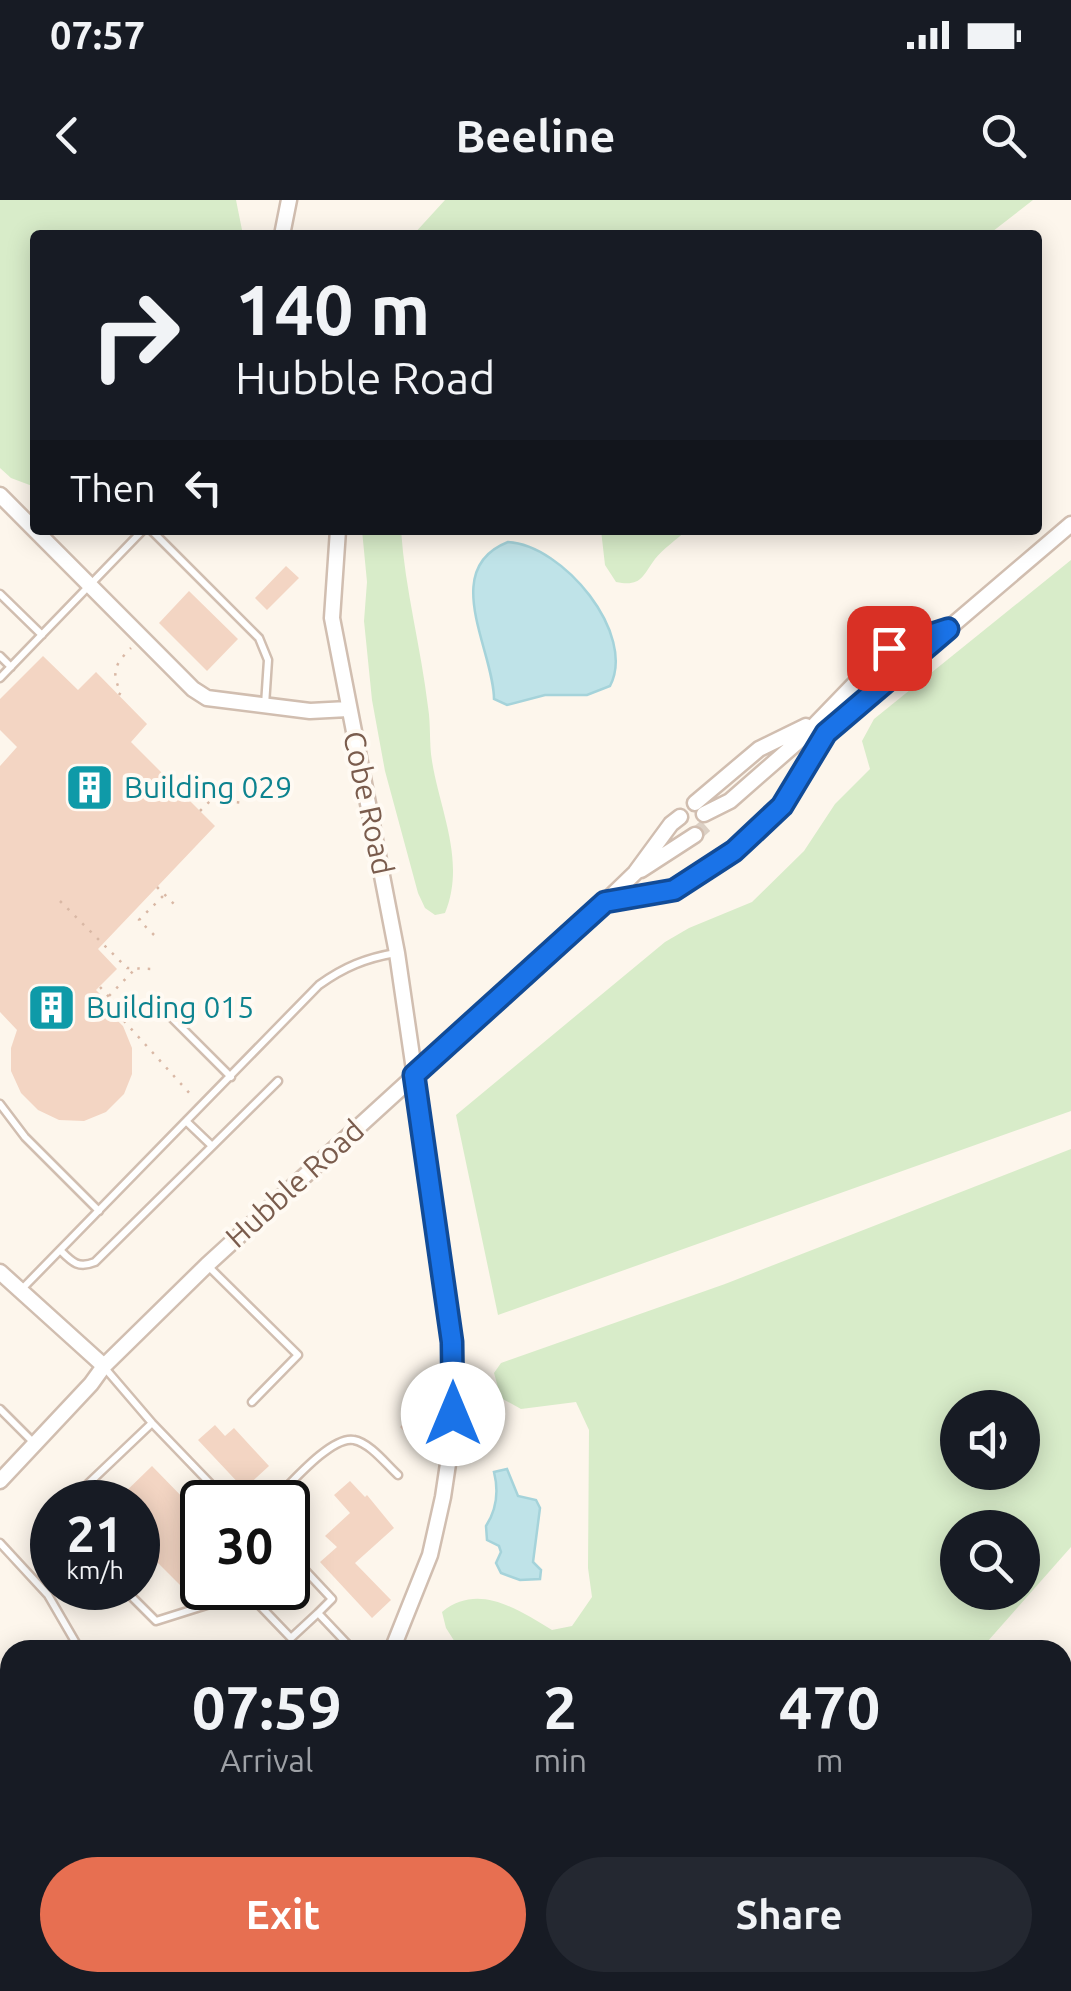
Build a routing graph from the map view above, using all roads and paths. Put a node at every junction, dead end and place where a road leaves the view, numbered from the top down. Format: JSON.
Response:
{"nodes":[{"id":1,"x":290,"y":200,"type":"edge"},
{"id":2,"x":283,"y":230,"type":"edge"},
{"id":3,"x":0,"y":495,"type":"edge"},
{"id":4,"x":1071,"y":524,"type":"edge"},
{"id":5,"x":30,"y":525,"type":"edge"},
{"id":6,"x":40,"y":535,"type":"edge"},
{"id":7,"x":137,"y":535,"type":"edge"},
{"id":8,"x":156,"y":535,"type":"edge"},
{"id":9,"x":338,"y":535,"type":"edge"},
{"id":10,"x":90,"y":585,"type":"junction"},
{"id":11,"x":0,"y":594,"type":"edge"},
{"id":12,"x":948,"y":629,"type":"junction"},
{"id":13,"x":42,"y":635,"type":"junction"},
{"id":14,"x":136,"y":644,"type":"dead end"},
{"id":15,"x":0,"y":656,"type":"edge"},
{"id":16,"x":11,"y":667,"type":"junction"},
{"id":17,"x":0,"y":678,"type":"edge"},
{"id":18,"x":119,"y":695,"type":"dead end"},
{"id":19,"x":265,"y":706,"type":"junction"},
{"id":20,"x":348,"y":709,"type":"junction"},
{"id":21,"x":820,"y":719,"type":"junction"},
{"id":22,"x":243,"y":803,"type":"dead end"},
{"id":23,"x":200,"y":810,"type":"dead end"},
{"id":24,"x":635,"y":873,"type":"junction"},
{"id":25,"x":157,"y":887,"type":"dead end"},
{"id":26,"x":164,"y":895,"type":"junction"},
{"id":27,"x":60,"y":901,"type":"dead end"},
{"id":28,"x":605,"y":902,"type":"junction"},
{"id":29,"x":178,"y":908,"type":"dead end"},
{"id":30,"x":154,"y":935,"type":"dead end"},
{"id":31,"x":397,"y":952,"type":"junction"},
{"id":32,"x":136,"y":968,"type":"junction"},
{"id":33,"x":151,"y":969,"type":"dead end"},
{"id":34,"x":100,"y":986,"type":"dead end"},
{"id":35,"x":109,"y":996,"type":"junction"},
{"id":36,"x":166,"y":1012,"type":"dead end"},
{"id":37,"x":414,"y":1075,"type":"junction"},
{"id":38,"x":231,"y":1077,"type":"junction"},
{"id":39,"x":278,"y":1081,"type":"dead end"},
{"id":40,"x":0,"y":1104,"type":"edge"},
{"id":41,"x":202,"y":1107,"type":"junction"},
{"id":42,"x":187,"y":1122,"type":"junction"},
{"id":43,"x":212,"y":1146,"type":"junction"},
{"id":44,"x":100,"y":1210,"type":"junction"},
{"id":45,"x":60,"y":1250,"type":"junction"},
{"id":46,"x":207,"y":1265,"type":"junction"},
{"id":47,"x":0,"y":1272,"type":"edge"},
{"id":48,"x":20,"y":1292,"type":"junction"},
{"id":49,"x":104,"y":1366,"type":"junction"},
{"id":50,"x":252,"y":1402,"type":"dead end"},
{"id":51,"x":0,"y":1410,"type":"edge"},
{"id":52,"x":152,"y":1423,"type":"junction"},
{"id":53,"x":35,"y":1444,"type":"junction"},
{"id":54,"x":398,"y":1474,"type":"dead end"},
{"id":55,"x":1,"y":1478,"type":"edge"},
{"id":56,"x":91,"y":1480,"type":"edge"},
{"id":57,"x":207,"y":1480,"type":"edge"},
{"id":58,"x":295,"y":1480,"type":"edge"},
{"id":59,"x":0,"y":1543,"type":"edge"},
{"id":60,"x":310,"y":1576,"type":"edge"},
{"id":61,"x":146,"y":1610,"type":"edge"},
{"id":62,"x":189,"y":1610,"type":"edge"},
{"id":63,"x":265,"y":1610,"type":"edge"},
{"id":64,"x":318,"y":1613,"type":"junction"},
{"id":65,"x":74,"y":1640,"type":"edge"},
{"id":66,"x":344,"y":1640,"type":"edge"},
{"id":67,"x":397,"y":1640,"type":"edge"}],
"edges":[{"from":1,"to":2,"type":"street"},
{"from":3,"to":5,"type":"street"},
{"from":4,"to":12,"type":"street"},
{"from":6,"to":10,"type":"street"},
{"from":7,"to":10,"type":"lane"},
{"from":8,"to":19,"type":"lane"},
{"from":9,"to":20,"type":"street","name":"Cobe Road"},
{"from":10,"to":13,"type":"lane"},
{"from":10,"to":19,"type":"street"},
{"from":11,"to":13,"type":"lane"},
{"from":12,"to":21,"type":"street"},
{"from":12,"to":28,"type":"street"},
{"from":13,"to":16,"type":"lane"},
{"from":14,"to":18,"type":"path"},
{"from":15,"to":16,"type":"lane"},
{"from":16,"to":17,"type":"lane"},
{"from":19,"to":20,"type":"street"},
{"from":20,"to":31,"type":"street","name":"Cobe Road"},
{"from":21,"to":21,"type":"street"},
{"from":22,"to":23,"type":"path"},
{"from":24,"to":24,"type":"street","name":"Hubble Road"},
{"from":24,"to":28,"type":"street","name":"Hubble Road"},
{"from":25,"to":26,"type":"path"},
{"from":26,"to":29,"type":"path"},
{"from":26,"to":30,"type":"path"},
{"from":27,"to":32,"type":"path"},
{"from":28,"to":37,"type":"street","name":"Hubble Road"},
{"from":31,"to":37,"type":"street","name":"Cobe Road"},
{"from":31,"to":38,"type":"lane"},
{"from":32,"to":33,"type":"path"},
{"from":32,"to":35,"type":"path"},
{"from":34,"to":35,"type":"path"},
{"from":35,"to":41,"type":"path"},
{"from":36,"to":38,"type":"lane"},
{"from":37,"to":46,"type":"street","name":"Hubble Road"},
{"from":37,"to":67,"type":"street","name":"Cobe Road"},
{"from":38,"to":41,"type":"lane"},
{"from":39,"to":43,"type":"lane"},
{"from":40,"to":44,"type":"lane"},
{"from":41,"to":42,"type":"lane"},
{"from":42,"to":43,"type":"lane"},
{"from":42,"to":44,"type":"lane"},
{"from":43,"to":45,"type":"lane"},
{"from":44,"to":45,"type":"lane"},
{"from":45,"to":48,"type":"lane"},
{"from":46,"to":49,"type":"street","name":"Hubble Road"},
{"from":46,"to":50,"type":"lane"},
{"from":47,"to":48,"type":"street"},
{"from":48,"to":49,"type":"street"},
{"from":49,"to":52,"type":"lane"},
{"from":49,"to":53,"type":"street","name":"Hubble Road"},
{"from":51,"to":53,"type":"lane"},
{"from":52,"to":56,"type":"lane"},
{"from":52,"to":57,"type":"lane"},
{"from":53,"to":55,"type":"street","name":"Hubble Road"},
{"from":54,"to":58,"type":"lane"},
{"from":59,"to":65,"type":"lane"},
{"from":60,"to":64,"type":"lane"},
{"from":61,"to":62,"type":"lane"},
{"from":63,"to":64,"type":"lane"},
{"from":64,"to":66,"type":"lane"}]}
